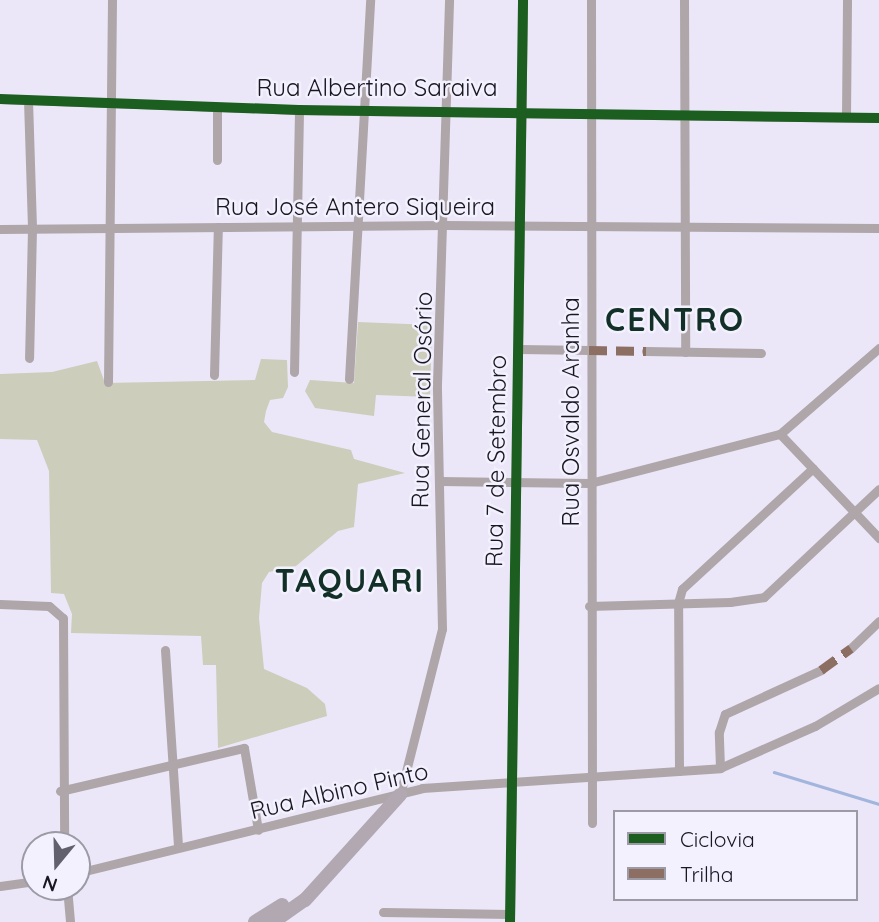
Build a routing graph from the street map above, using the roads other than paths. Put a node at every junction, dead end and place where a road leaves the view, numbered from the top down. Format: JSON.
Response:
{"nodes":[{"id":1,"x":112,"y":0,"type":"edge"},
{"id":2,"x":370,"y":0,"type":"edge"},
{"id":3,"x":449,"y":0,"type":"edge"},
{"id":4,"x":523,"y":0,"type":"edge"},
{"id":5,"x":591,"y":0,"type":"edge"},
{"id":6,"x":684,"y":0,"type":"edge"},
{"id":7,"x":847,"y":0,"type":"edge"},
{"id":8,"x":0,"y":99,"type":"edge"},
{"id":9,"x":28,"y":100,"type":"junction"},
{"id":10,"x":112,"y":103,"type":"junction"},
{"id":11,"x":217,"y":108,"type":"junction"},
{"id":12,"x":299,"y":110,"type":"junction"},
{"id":13,"x":447,"y":110,"type":"junction"},
{"id":14,"x":521,"y":110,"type":"junction"},
{"id":15,"x":361,"y":111,"type":"junction"},
{"id":16,"x":592,"y":111,"type":"junction"},
{"id":17,"x":685,"y":113,"type":"junction"},
{"id":18,"x":846,"y":117,"type":"junction"},
{"id":19,"x":879,"y":118,"type":"edge"},
{"id":20,"x":217,"y":160,"type":"dead end"},
{"id":21,"x":445,"y":225,"type":"junction"},
{"id":22,"x":521,"y":225,"type":"junction"},
{"id":23,"x":298,"y":226,"type":"junction"},
{"id":24,"x":359,"y":226,"type":"junction"},
{"id":25,"x":590,"y":226,"type":"junction"},
{"id":26,"x":218,"y":227,"type":"junction"},
{"id":27,"x":683,"y":227,"type":"junction"},
{"id":28,"x":112,"y":228,"type":"junction"},
{"id":29,"x":879,"y":228,"type":"edge"},
{"id":30,"x":0,"y":229,"type":"edge"},
{"id":31,"x":33,"y":229,"type":"junction"},
{"id":32,"x":879,"y":348,"type":"edge"},
{"id":33,"x":519,"y":349,"type":"junction"},
{"id":34,"x":589,"y":350,"type":"junction"},
{"id":35,"x":646,"y":351,"type":"dead end"},
{"id":36,"x":685,"y":352,"type":"junction"},
{"id":37,"x":761,"y":353,"type":"dead end"},
{"id":38,"x":29,"y":358,"type":"dead end"},
{"id":39,"x":294,"y":372,"type":"dead end"},
{"id":40,"x":214,"y":374,"type":"dead end"},
{"id":41,"x":349,"y":379,"type":"dead end"},
{"id":42,"x":108,"y":382,"type":"dead end"},
{"id":43,"x":780,"y":434,"type":"junction"},
{"id":44,"x":813,"y":468,"type":"junction"},
{"id":45,"x":440,"y":481,"type":"junction"},
{"id":46,"x":516,"y":482,"type":"junction"},
{"id":47,"x":590,"y":483,"type":"junction"},
{"id":48,"x":879,"y":489,"type":"edge"},
{"id":49,"x":855,"y":512,"type":"junction"},
{"id":50,"x":879,"y":538,"type":"edge"},
{"id":51,"x":678,"y":603,"type":"junction"},
{"id":52,"x":0,"y":604,"type":"edge"},
{"id":53,"x":589,"y":606,"type":"junction"},
{"id":54,"x":879,"y":621,"type":"edge"},
{"id":55,"x":851,"y":648,"type":"dead end"},
{"id":56,"x":165,"y":650,"type":"dead end"},
{"id":57,"x":821,"y":670,"type":"dead end"},
{"id":58,"x":879,"y":688,"type":"edge"},
{"id":59,"x":173,"y":768,"type":"junction"},
{"id":60,"x":720,"y":768,"type":"junction"},
{"id":61,"x":679,"y":771,"type":"junction"},
{"id":62,"x":590,"y":774,"type":"junction"},
{"id":63,"x":512,"y":782,"type":"junction"},
{"id":64,"x":60,"y":791,"type":"junction"},
{"id":65,"x":400,"y":795,"type":"junction"},
{"id":66,"x":592,"y":823,"type":"dead end"},
{"id":67,"x":258,"y":830,"type":"junction"},
{"id":68,"x":63,"y":831,"type":"edge"},
{"id":69,"x":178,"y":847,"type":"junction"},
{"id":70,"x":91,"y":869,"type":"edge"},
{"id":71,"x":322,"y":882,"type":"junction"},
{"id":72,"x":21,"y":883,"type":"edge"},
{"id":73,"x":0,"y":886,"type":"edge"},
{"id":74,"x":68,"y":901,"type":"edge"},
{"id":75,"x":383,"y":912,"type":"dead end"},
{"id":76,"x":510,"y":918,"type":"edge"},
{"id":77,"x":70,"y":922,"type":"edge"},
{"id":78,"x":255,"y":922,"type":"edge"},
{"id":79,"x":273,"y":922,"type":"edge"}],
"edges":[{"from":1,"to":10,"type":"street"},
{"from":2,"to":15,"type":"street"},
{"from":3,"to":13,"type":"street","name":"Rua General Osório"},
{"from":4,"to":14,"type":"street","name":"Rua 7 de Setembro"},
{"from":5,"to":16,"type":"street","name":"Rua Osvaldo Aranha"},
{"from":6,"to":17,"type":"street"},
{"from":7,"to":18,"type":"street"},
{"from":8,"to":9,"type":"street","name":"Rua Albertino Saraiva"},
{"from":9,"to":10,"type":"street","name":"Rua Albertino Saraiva"},
{"from":9,"to":31,"type":"street"},
{"from":10,"to":11,"type":"street","name":"Rua Albertino Saraiva"},
{"from":10,"to":28,"type":"street"},
{"from":11,"to":12,"type":"street","name":"Rua Albertino Saraiva"},
{"from":11,"to":20,"type":"street"},
{"from":12,"to":15,"type":"street","name":"Rua Albertino Saraiva"},
{"from":12,"to":23,"type":"street"},
{"from":13,"to":14,"type":"street","name":"Rua Albertino Saraiva"},
{"from":13,"to":15,"type":"street","name":"Rua Albertino Saraiva"},
{"from":13,"to":21,"type":"street","name":"Rua General Osório"},
{"from":14,"to":16,"type":"street","name":"Rua Albertino Saraiva"},
{"from":14,"to":22,"type":"street","name":"Rua 7 de Setembro"},
{"from":15,"to":24,"type":"street"},
{"from":16,"to":17,"type":"street","name":"Rua Albertino Saraiva"},
{"from":16,"to":25,"type":"street","name":"Rua Osvaldo Aranha"},
{"from":17,"to":18,"type":"street","name":"Rua Albertino Saraiva"},
{"from":17,"to":27,"type":"street"},
{"from":18,"to":19,"type":"street","name":"Rua Albertino Saraiva"},
{"from":21,"to":22,"type":"street","name":"Rua José Antero Siqueira"},
{"from":21,"to":24,"type":"street","name":"Rua José Antero Siqueira"},
{"from":21,"to":45,"type":"street","name":"Rua General Osório"},
{"from":22,"to":25,"type":"street","name":"Rua José Antero Siqueira"},
{"from":22,"to":33,"type":"street","name":"Rua 7 de Setembro"},
{"from":23,"to":24,"type":"street","name":"Rua José Antero Siqueira"},
{"from":23,"to":26,"type":"street","name":"Rua José Antero Siqueira"},
{"from":23,"to":39,"type":"street"},
{"from":24,"to":41,"type":"street"},
{"from":25,"to":27,"type":"street","name":"Rua José Antero Siqueira"},
{"from":25,"to":34,"type":"street","name":"Rua Osvaldo Aranha"},
{"from":26,"to":28,"type":"street","name":"Rua José Antero Siqueira"},
{"from":26,"to":40,"type":"street"},
{"from":27,"to":29,"type":"street","name":"Rua José Antero Siqueira"},
{"from":27,"to":36,"type":"street"},
{"from":28,"to":31,"type":"street","name":"Rua José Antero Siqueira"},
{"from":28,"to":42,"type":"street"},
{"from":30,"to":31,"type":"street","name":"Rua José Antero Siqueira"},
{"from":31,"to":38,"type":"street"},
{"from":32,"to":43,"type":"street"},
{"from":33,"to":34,"type":"street"},
{"from":33,"to":46,"type":"street","name":"Rua 7 de Setembro"},
{"from":34,"to":47,"type":"street","name":"Rua Osvaldo Aranha"},
{"from":35,"to":36,"type":"street"},
{"from":36,"to":37,"type":"street"},
{"from":43,"to":44,"type":"street"},
{"from":43,"to":47,"type":"street"},
{"from":44,"to":49,"type":"street"},
{"from":44,"to":51,"type":"street"},
{"from":45,"to":46,"type":"street"},
{"from":45,"to":65,"type":"street","name":"Rua General Osório"},
{"from":46,"to":47,"type":"street"},
{"from":46,"to":63,"type":"street","name":"Rua 7 de Setembro"},
{"from":47,"to":53,"type":"street","name":"Rua Osvaldo Aranha"},
{"from":48,"to":49,"type":"street"},
{"from":49,"to":50,"type":"street"},
{"from":49,"to":51,"type":"street"},
{"from":51,"to":53,"type":"street"},
{"from":51,"to":61,"type":"street"},
{"from":52,"to":64,"type":"street"},
{"from":53,"to":62,"type":"street","name":"Rua Osvaldo Aranha"},
{"from":54,"to":55,"type":"street"},
{"from":56,"to":59,"type":"street"},
{"from":57,"to":60,"type":"street"},
{"from":58,"to":60,"type":"street","name":"Rua Albino Pinto"},
{"from":59,"to":64,"type":"street"},
{"from":59,"to":67,"type":"street"},
{"from":59,"to":69,"type":"street"},
{"from":60,"to":61,"type":"street","name":"Rua Albino Pinto"},
{"from":61,"to":62,"type":"street","name":"Rua Albino Pinto"},
{"from":62,"to":63,"type":"street","name":"Rua Albino Pinto"},
{"from":62,"to":66,"type":"street","name":"Rua Osvaldo Aranha"},
{"from":63,"to":65,"type":"street","name":"Rua Albino Pinto"},
{"from":63,"to":76,"type":"street","name":"Rua 7 de Setembro"},
{"from":64,"to":68,"type":"street"},
{"from":65,"to":67,"type":"street","name":"Rua Albino Pinto"},
{"from":65,"to":71,"type":"main road"},
{"from":67,"to":69,"type":"street","name":"Rua Albino Pinto"},
{"from":69,"to":70,"type":"street","name":"Rua Albino Pinto"},
{"from":71,"to":78,"type":"main road"},
{"from":71,"to":79,"type":"main road"},
{"from":72,"to":73,"type":"street"},
{"from":74,"to":77,"type":"street"},
{"from":75,"to":76,"type":"street"}]}
